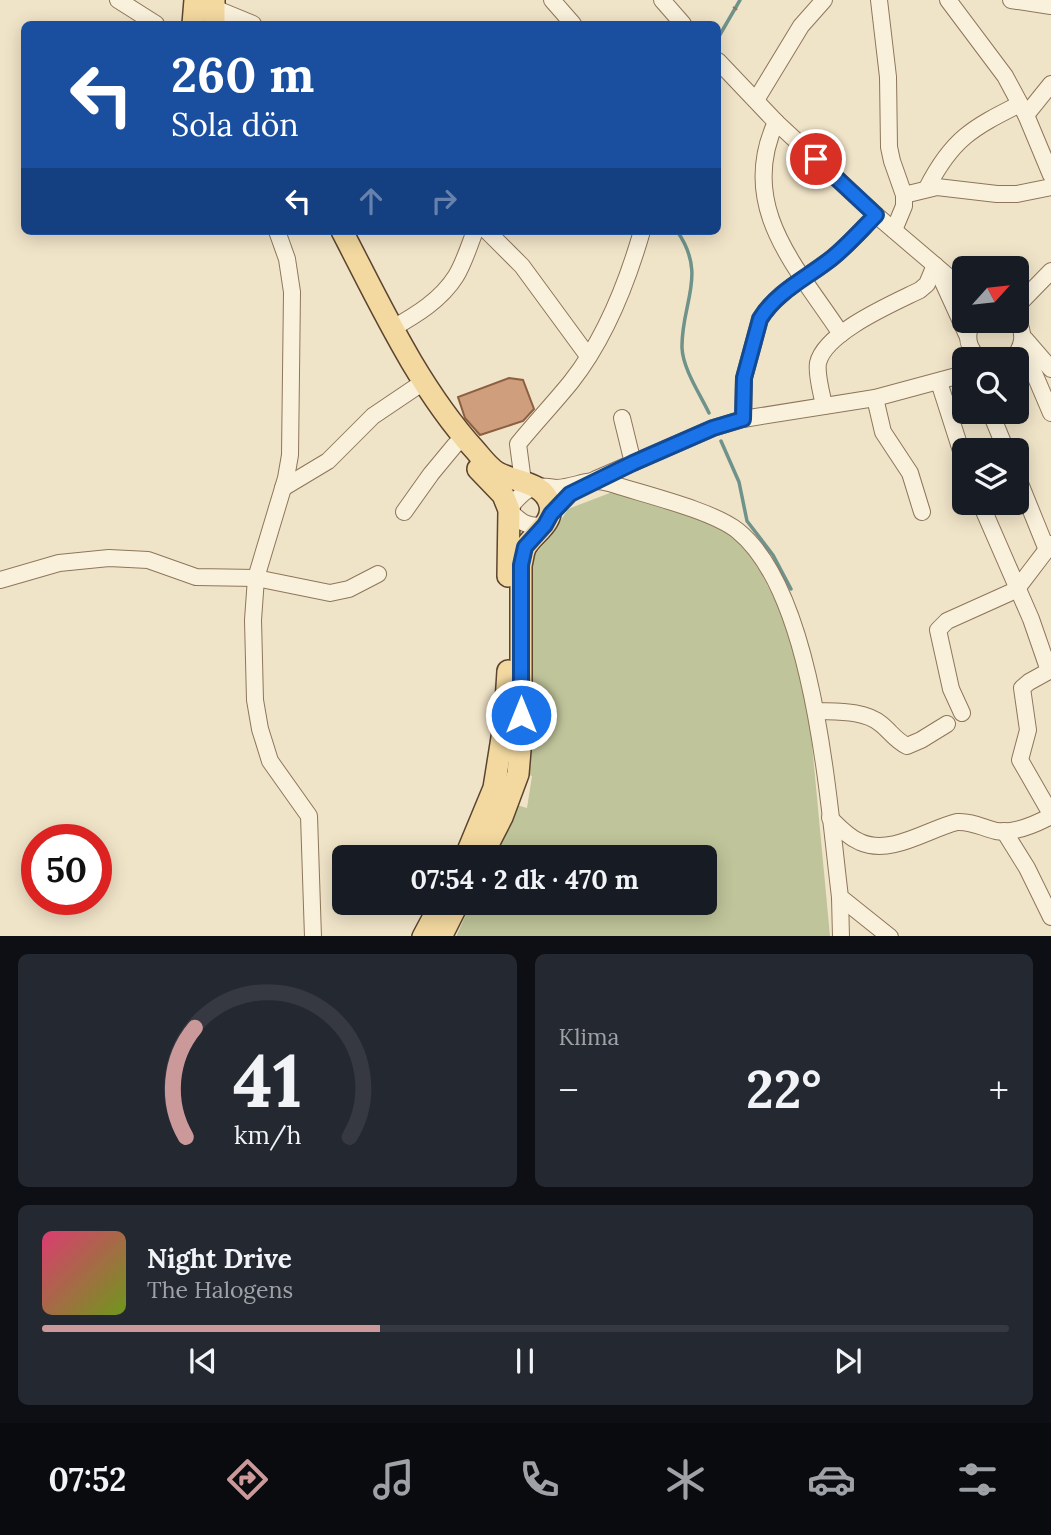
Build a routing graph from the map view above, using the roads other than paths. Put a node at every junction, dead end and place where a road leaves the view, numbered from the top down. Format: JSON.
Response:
{"nodes":[{"id":1,"x":117,"y":0,"type":"edge"},
{"id":2,"x":552,"y":0,"type":"edge"},
{"id":3,"x":662,"y":0,"type":"edge"},
{"id":4,"x":824,"y":0,"type":"edge"},
{"id":5,"x":879,"y":0,"type":"edge"},
{"id":6,"x":948,"y":0,"type":"edge"},
{"id":7,"x":1011,"y":0,"type":"edge"},
{"id":8,"x":1051,"y":6,"type":"edge"},
{"id":9,"x":209,"y":8,"type":"edge"},
{"id":10,"x":139,"y":21,"type":"edge"},
{"id":11,"x":151,"y":21,"type":"edge"},
{"id":12,"x":196,"y":21,"type":"edge"},
{"id":13,"x":238,"y":21,"type":"edge"},
{"id":14,"x":570,"y":21,"type":"edge"},
{"id":15,"x":680,"y":21,"type":"edge"},
{"id":16,"x":721,"y":64,"type":"edge"},
{"id":17,"x":1051,"y":84,"type":"edge"},
{"id":18,"x":756,"y":100,"type":"junction"},
{"id":19,"x":1023,"y":110,"type":"junction"},
{"id":20,"x":776,"y":122,"type":"junction"},
{"id":21,"x":1051,"y":175,"type":"edge"},
{"id":22,"x":1051,"y":187,"type":"edge"},
{"id":23,"x":927,"y":188,"type":"junction"},
{"id":24,"x":904,"y":195,"type":"junction"},
{"id":25,"x":876,"y":215,"type":"junction"},
{"id":26,"x":894,"y":230,"type":"junction"},
{"id":27,"x":278,"y":235,"type":"edge"},
{"id":28,"x":330,"y":235,"type":"edge"},
{"id":29,"x":344,"y":235,"type":"edge"},
{"id":30,"x":473,"y":235,"type":"edge"},
{"id":31,"x":491,"y":235,"type":"edge"},
{"id":32,"x":641,"y":235,"type":"edge"},
{"id":33,"x":935,"y":264,"type":"junction"},
{"id":34,"x":1051,"y":271,"type":"edge"},
{"id":35,"x":803,"y":277,"type":"junction"},
{"id":36,"x":952,"y":279,"type":"edge"},
{"id":37,"x":1029,"y":294,"type":"edge"},
{"id":38,"x":393,"y":328,"type":"junction"},
{"id":39,"x":969,"y":333,"type":"edge"},
{"id":40,"x":1021,"y":333,"type":"edge"},
{"id":41,"x":841,"y":334,"type":"junction"},
{"id":42,"x":968,"y":337,"type":"junction"},
{"id":43,"x":1023,"y":340,"type":"junction"},
{"id":44,"x":972,"y":347,"type":"edge"},
{"id":45,"x":1019,"y":347,"type":"edge"},
{"id":46,"x":588,"y":356,"type":"junction"},
{"id":47,"x":1051,"y":369,"type":"edge"},
{"id":48,"x":952,"y":378,"type":"edge"},
{"id":49,"x":939,"y":382,"type":"junction"},
{"id":50,"x":416,"y":387,"type":"junction"},
{"id":51,"x":875,"y":398,"type":"junction"},
{"id":52,"x":824,"y":407,"type":"junction"},
{"id":53,"x":1051,"y":413,"type":"edge"},
{"id":54,"x":622,"y":418,"type":"dead end"},
{"id":55,"x":743,"y":419,"type":"junction"},
{"id":56,"x":957,"y":438,"type":"edge"},
{"id":57,"x":455,"y":446,"type":"junction"},
{"id":58,"x":633,"y":463,"type":"junction"},
{"id":59,"x":596,"y":479,"type":"junction"},
{"id":60,"x":528,"y":487,"type":"junction"},
{"id":61,"x":283,"y":488,"type":"junction"},
{"id":62,"x":1029,"y":503,"type":"edge"},
{"id":63,"x":509,"y":510,"type":"junction"},
{"id":64,"x":404,"y":512,"type":"dead end"},
{"id":65,"x":922,"y":512,"type":"dead end"},
{"id":66,"x":985,"y":515,"type":"edge"},
{"id":67,"x":548,"y":519,"type":"junction"},
{"id":68,"x":1049,"y":547,"type":"edge"},
{"id":69,"x":378,"y":574,"type":"dead end"},
{"id":70,"x":256,"y":578,"type":"junction"},
{"id":71,"x":0,"y":580,"type":"edge"},
{"id":72,"x":1016,"y":590,"type":"junction"},
{"id":73,"x":1050,"y":671,"type":"edge"},
{"id":74,"x":816,"y":711,"type":"junction"},
{"id":75,"x":962,"y":713,"type":"dead end"},
{"id":76,"x":947,"y":724,"type":"dead end"},
{"id":77,"x":1051,"y":815,"type":"edge"},
{"id":78,"x":830,"y":818,"type":"junction"},
{"id":79,"x":1004,"y":831,"type":"junction"},
{"id":80,"x":470,"y":845,"type":"edge"},
{"id":81,"x":488,"y":845,"type":"edge"},
{"id":82,"x":840,"y":897,"type":"junction"},
{"id":83,"x":434,"y":915,"type":"edge"},
{"id":84,"x":452,"y":915,"type":"edge"},
{"id":85,"x":1051,"y":916,"type":"edge"},
{"id":86,"x":313,"y":936,"type":"edge"},
{"id":87,"x":423,"y":936,"type":"edge"},
{"id":88,"x":441,"y":936,"type":"edge"},
{"id":89,"x":841,"y":936,"type":"edge"},
{"id":90,"x":890,"y":936,"type":"edge"}],
"edges":[{"from":1,"to":10,"type":"street"},
{"from":1,"to":11,"type":"street"},
{"from":2,"to":14,"type":"street"},
{"from":3,"to":15,"type":"street"},
{"from":4,"to":18,"type":"street"},
{"from":5,"to":24,"type":"street"},
{"from":6,"to":19,"type":"street"},
{"from":7,"to":8,"type":"street"},
{"from":9,"to":12,"type":"main road"},
{"from":9,"to":13,"type":"street"},
{"from":16,"to":18,"type":"street"},
{"from":17,"to":19,"type":"street"},
{"from":18,"to":20,"type":"street"},
{"from":19,"to":21,"type":"street"},
{"from":19,"to":23,"type":"street"},
{"from":20,"to":25,"type":"street"},
{"from":20,"to":35,"type":"street"},
{"from":22,"to":23,"type":"street"},
{"from":23,"to":24,"type":"street"},
{"from":24,"to":26,"type":"street"},
{"from":25,"to":26,"type":"street"},
{"from":25,"to":35,"type":"street"},
{"from":26,"to":33,"type":"street"},
{"from":27,"to":61,"type":"street"},
{"from":28,"to":50,"type":"main road"},
{"from":29,"to":38,"type":"main road"},
{"from":30,"to":38,"type":"street"},
{"from":31,"to":46,"type":"street"},
{"from":32,"to":46,"type":"street"},
{"from":33,"to":36,"type":"street"},
{"from":33,"to":41,"type":"street"},
{"from":33,"to":42,"type":"street"},
{"from":34,"to":37,"type":"street"},
{"from":35,"to":41,"type":"street"},
{"from":35,"to":55,"type":"street"},
{"from":38,"to":60,"type":"main road"},
{"from":39,"to":42,"type":"street"},
{"from":40,"to":43,"type":"street"},
{"from":41,"to":52,"type":"street"},
{"from":42,"to":44,"type":"street"},
{"from":43,"to":45,"type":"street"},
{"from":43,"to":47,"type":"street"},
{"from":43,"to":53,"type":"street"},
{"from":46,"to":60,"type":"street"},
{"from":48,"to":49,"type":"street"},
{"from":49,"to":51,"type":"street"},
{"from":49,"to":56,"type":"street"},
{"from":50,"to":57,"type":"main road"},
{"from":50,"to":61,"type":"street"},
{"from":51,"to":52,"type":"street"},
{"from":51,"to":65,"type":"street"},
{"from":52,"to":55,"type":"street"},
{"from":54,"to":58,"type":"street"},
{"from":55,"to":58,"type":"street"},
{"from":57,"to":63,"type":"main road"},
{"from":57,"to":64,"type":"street"},
{"from":58,"to":59,"type":"street"},
{"from":59,"to":60,"type":"street"},
{"from":59,"to":67,"type":"street"},
{"from":59,"to":74,"type":"street"},
{"from":60,"to":63,"type":"street"},
{"from":60,"to":67,"type":"main road"},
{"from":61,"to":70,"type":"street"},
{"from":62,"to":68,"type":"street"},
{"from":63,"to":67,"type":"street"},
{"from":63,"to":80,"type":"main road"},
{"from":66,"to":72,"type":"street"},
{"from":67,"to":81,"type":"main road"},
{"from":68,"to":72,"type":"street"},
{"from":69,"to":70,"type":"street"},
{"from":70,"to":71,"type":"street"},
{"from":70,"to":86,"type":"street"},
{"from":72,"to":73,"type":"street"},
{"from":72,"to":75,"type":"street"},
{"from":73,"to":77,"type":"street"},
{"from":74,"to":76,"type":"street"},
{"from":74,"to":78,"type":"street"},
{"from":77,"to":79,"type":"street"},
{"from":78,"to":79,"type":"street"},
{"from":78,"to":82,"type":"street"},
{"from":79,"to":85,"type":"street"},
{"from":82,"to":89,"type":"street"},
{"from":82,"to":90,"type":"street"},
{"from":83,"to":87,"type":"main road"},
{"from":84,"to":88,"type":"main road"}]}
